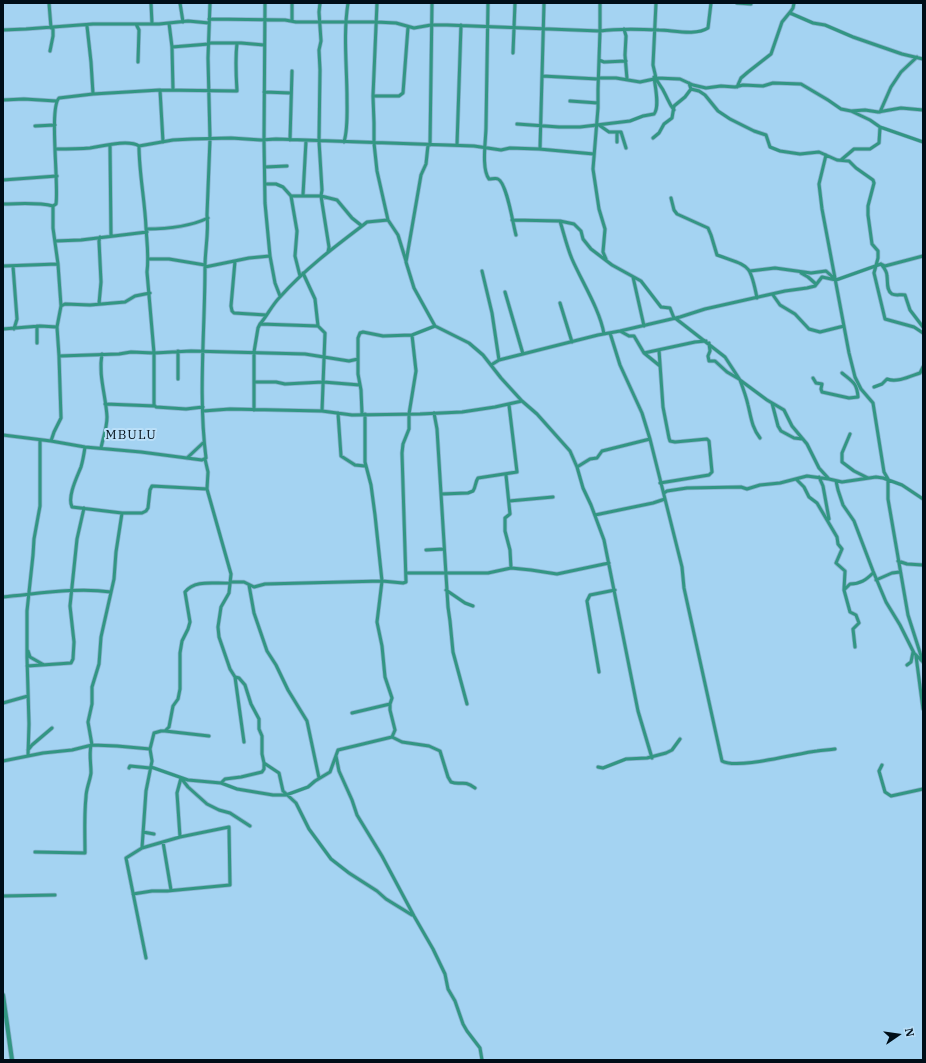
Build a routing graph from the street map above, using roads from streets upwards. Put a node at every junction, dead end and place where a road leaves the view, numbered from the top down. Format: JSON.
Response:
{"nodes":[{"id":1,"x":49,"y":3,"type":"edge"},
{"id":2,"x":151,"y":3,"type":"edge"},
{"id":3,"x":180,"y":3,"type":"edge"},
{"id":4,"x":210,"y":3,"type":"edge"},
{"id":5,"x":265,"y":3,"type":"edge"},
{"id":6,"x":292,"y":3,"type":"edge"},
{"id":7,"x":320,"y":3,"type":"edge"},
{"id":8,"x":348,"y":3,"type":"edge"},
{"id":9,"x":377,"y":3,"type":"edge"},
{"id":10,"x":432,"y":3,"type":"edge"},
{"id":11,"x":488,"y":3,"type":"edge"},
{"id":12,"x":515,"y":3,"type":"edge"},
{"id":13,"x":544,"y":3,"type":"edge"},
{"id":14,"x":600,"y":3,"type":"edge"},
{"id":15,"x":656,"y":3,"type":"edge"},
{"id":16,"x":711,"y":3,"type":"edge"},
{"id":17,"x":737,"y":3,"type":"edge"},
{"id":18,"x":794,"y":3,"type":"edge"},
{"id":19,"x":751,"y":4,"type":"dead end"},
{"id":20,"x":790,"y":12,"type":"junction"},
{"id":21,"x":264,"y":19,"type":"junction"},
{"id":22,"x":209,"y":21,"type":"junction"},
{"id":23,"x":292,"y":21,"type":"junction"},
{"id":24,"x":319,"y":21,"type":"junction"},
{"id":25,"x":183,"y":22,"type":"junction"},
{"id":26,"x":346,"y":22,"type":"junction"},
{"id":27,"x":376,"y":22,"type":"junction"},
{"id":28,"x":169,"y":23,"type":"junction"},
{"id":29,"x":136,"y":24,"type":"junction"},
{"id":30,"x":152,"y":24,"type":"junction"},
{"id":31,"x":431,"y":25,"type":"junction"},
{"id":32,"x":460,"y":25,"type":"junction"},
{"id":33,"x":87,"y":26,"type":"junction"},
{"id":34,"x":408,"y":27,"type":"junction"},
{"id":35,"x":487,"y":27,"type":"junction"},
{"id":36,"x":52,"y":28,"type":"junction"},
{"id":37,"x":514,"y":28,"type":"junction"},
{"id":38,"x":543,"y":29,"type":"junction"},
{"id":39,"x":624,"y":29,"type":"junction"},
{"id":40,"x":3,"y":30,"type":"edge"},
{"id":41,"x":654,"y":30,"type":"junction"},
{"id":42,"x":600,"y":31,"type":"junction"},
{"id":43,"x":237,"y":43,"type":"junction"},
{"id":44,"x":209,"y":44,"type":"junction"},
{"id":45,"x":264,"y":45,"type":"junction"},
{"id":46,"x":172,"y":47,"type":"junction"},
{"id":47,"x":50,"y":51,"type":"dead end"},
{"id":48,"x":513,"y":53,"type":"dead end"},
{"id":49,"x":917,"y":57,"type":"junction"},
{"id":50,"x":923,"y":58,"type":"edge"},
{"id":51,"x":599,"y":60,"type":"junction"},
{"id":52,"x":626,"y":61,"type":"junction"},
{"id":53,"x":138,"y":62,"type":"dead end"},
{"id":54,"x":292,"y":71,"type":"dead end"},
{"id":55,"x":542,"y":76,"type":"junction"},
{"id":56,"x":655,"y":77,"type":"junction"},
{"id":57,"x":598,"y":79,"type":"junction"},
{"id":58,"x":627,"y":80,"type":"junction"},
{"id":59,"x":689,"y":83,"type":"junction"},
{"id":60,"x":737,"y":87,"type":"junction"},
{"id":61,"x":691,"y":89,"type":"junction"},
{"id":62,"x":160,"y":90,"type":"junction"},
{"id":63,"x":173,"y":90,"type":"junction"},
{"id":64,"x":208,"y":91,"type":"junction"},
{"id":65,"x":264,"y":92,"type":"junction"},
{"id":66,"x":291,"y":93,"type":"junction"},
{"id":67,"x":92,"y":94,"type":"junction"},
{"id":68,"x":373,"y":96,"type":"junction"},
{"id":69,"x":584,"y":97,"type":"dead end"},
{"id":70,"x":3,"y":100,"type":"edge"},
{"id":71,"x":56,"y":101,"type":"junction"},
{"id":72,"x":570,"y":101,"type":"dead end"},
{"id":73,"x":584,"y":102,"type":"junction"},
{"id":74,"x":598,"y":103,"type":"junction"},
{"id":75,"x":674,"y":110,"type":"junction"},
{"id":76,"x":923,"y":110,"type":"edge"},
{"id":77,"x":851,"y":111,"type":"junction"},
{"id":78,"x":880,"y":112,"type":"junction"},
{"id":79,"x":517,"y":124,"type":"dead end"},
{"id":80,"x":55,"y":125,"type":"junction"},
{"id":81,"x":598,"y":125,"type":"junction"},
{"id":82,"x":35,"y":126,"type":"dead end"},
{"id":83,"x":541,"y":126,"type":"junction"},
{"id":84,"x":880,"y":127,"type":"junction"},
{"id":85,"x":617,"y":132,"type":"junction"},
{"id":86,"x":912,"y":137,"type":"junction"},
{"id":87,"x":653,"y":138,"type":"dead end"},
{"id":88,"x":923,"y":138,"type":"edge"},
{"id":89,"x":210,"y":139,"type":"junction"},
{"id":90,"x":264,"y":140,"type":"junction"},
{"id":91,"x":290,"y":140,"type":"junction"},
{"id":92,"x":306,"y":141,"type":"junction"},
{"id":93,"x":319,"y":141,"type":"junction"},
{"id":94,"x":163,"y":142,"type":"junction"},
{"id":95,"x":344,"y":142,"type":"junction"},
{"id":96,"x":617,"y":142,"type":"dead end"},
{"id":97,"x":923,"y":142,"type":"edge"},
{"id":98,"x":374,"y":143,"type":"junction"},
{"id":99,"x":110,"y":145,"type":"junction"},
{"id":100,"x":429,"y":145,"type":"junction"},
{"id":101,"x":458,"y":145,"type":"junction"},
{"id":102,"x":139,"y":146,"type":"junction"},
{"id":103,"x":485,"y":147,"type":"junction"},
{"id":104,"x":626,"y":148,"type":"dead end"},
{"id":105,"x":55,"y":149,"type":"junction"},
{"id":106,"x":540,"y":149,"type":"junction"},
{"id":107,"x":594,"y":154,"type":"junction"},
{"id":108,"x":826,"y":155,"type":"junction"},
{"id":109,"x":842,"y":160,"type":"junction"},
{"id":110,"x":287,"y":166,"type":"dead end"},
{"id":111,"x":265,"y":167,"type":"junction"},
{"id":112,"x":57,"y":176,"type":"junction"},
{"id":113,"x":3,"y":180,"type":"edge"},
{"id":114,"x":265,"y":184,"type":"junction"},
{"id":115,"x":291,"y":196,"type":"junction"},
{"id":116,"x":303,"y":196,"type":"junction"},
{"id":117,"x":321,"y":196,"type":"junction"},
{"id":118,"x":671,"y":198,"type":"dead end"},
{"id":119,"x":3,"y":204,"type":"edge"},
{"id":120,"x":53,"y":206,"type":"junction"},
{"id":121,"x":208,"y":218,"type":"junction"},
{"id":122,"x":388,"y":220,"type":"junction"},
{"id":123,"x":512,"y":220,"type":"junction"},
{"id":124,"x":560,"y":221,"type":"junction"},
{"id":125,"x":362,"y":226,"type":"junction"},
{"id":126,"x":147,"y":231,"type":"junction"},
{"id":127,"x":516,"y":235,"type":"dead end"},
{"id":128,"x":112,"y":236,"type":"junction"},
{"id":129,"x":100,"y":237,"type":"junction"},
{"id":130,"x":55,"y":241,"type":"junction"},
{"id":131,"x":328,"y":252,"type":"junction"},
{"id":132,"x":270,"y":256,"type":"junction"},
{"id":133,"x":923,"y":256,"type":"edge"},
{"id":134,"x":149,"y":259,"type":"junction"},
{"id":135,"x":606,"y":259,"type":"junction"},
{"id":136,"x":235,"y":261,"type":"junction"},
{"id":137,"x":406,"y":262,"type":"junction"},
{"id":138,"x":58,"y":264,"type":"junction"},
{"id":139,"x":881,"y":264,"type":"junction"},
{"id":140,"x":3,"y":266,"type":"edge"},
{"id":141,"x":13,"y":266,"type":"junction"},
{"id":142,"x":205,"y":266,"type":"junction"},
{"id":143,"x":876,"y":266,"type":"junction"},
{"id":144,"x":482,"y":271,"type":"dead end"},
{"id":145,"x":750,"y":271,"type":"junction"},
{"id":146,"x":800,"y":272,"type":"junction"},
{"id":147,"x":302,"y":274,"type":"junction"},
{"id":148,"x":633,"y":276,"type":"junction"},
{"id":149,"x":836,"y":280,"type":"junction"},
{"id":150,"x":816,"y":284,"type":"junction"},
{"id":151,"x":505,"y":292,"type":"dead end"},
{"id":152,"x":150,"y":293,"type":"junction"},
{"id":153,"x":773,"y":295,"type":"junction"},
{"id":154,"x":280,"y":296,"type":"junction"},
{"id":155,"x":757,"y":298,"type":"junction"},
{"id":156,"x":560,"y":303,"type":"dead end"},
{"id":157,"x":98,"y":304,"type":"junction"},
{"id":158,"x":61,"y":306,"type":"junction"},
{"id":159,"x":266,"y":314,"type":"junction"},
{"id":160,"x":674,"y":318,"type":"junction"},
{"id":161,"x":260,"y":324,"type":"junction"},
{"id":162,"x":37,"y":326,"type":"junction"},
{"id":163,"x":318,"y":326,"type":"junction"},
{"id":164,"x":435,"y":326,"type":"junction"},
{"id":165,"x":644,"y":326,"type":"junction"},
{"id":166,"x":844,"y":326,"type":"junction"},
{"id":167,"x":923,"y":327,"type":"edge"},
{"id":168,"x":57,"y":328,"type":"junction"},
{"id":169,"x":3,"y":329,"type":"edge"},
{"id":170,"x":14,"y":329,"type":"junction"},
{"id":171,"x":620,"y":331,"type":"junction"},
{"id":172,"x":610,"y":333,"type":"junction"},
{"id":173,"x":923,"y":333,"type":"edge"},
{"id":174,"x":604,"y":334,"type":"junction"},
{"id":175,"x":412,"y":335,"type":"junction"},
{"id":176,"x":572,"y":342,"type":"junction"},
{"id":177,"x":707,"y":342,"type":"junction"},
{"id":178,"x":37,"y":343,"type":"dead end"},
{"id":179,"x":660,"y":350,"type":"junction"},
{"id":180,"x":178,"y":352,"type":"junction"},
{"id":181,"x":202,"y":352,"type":"junction"},
{"id":182,"x":254,"y":352,"type":"junction"},
{"id":183,"x":154,"y":353,"type":"junction"},
{"id":184,"x":644,"y":353,"type":"junction"},
{"id":185,"x":102,"y":354,"type":"junction"},
{"id":186,"x":523,"y":354,"type":"junction"},
{"id":187,"x":59,"y":356,"type":"junction"},
{"id":188,"x":324,"y":357,"type":"junction"},
{"id":189,"x":358,"y":359,"type":"junction"},
{"id":190,"x":499,"y":360,"type":"junction"},
{"id":191,"x":491,"y":366,"type":"junction"},
{"id":192,"x":660,"y":366,"type":"junction"},
{"id":193,"x":923,"y":367,"type":"edge"},
{"id":194,"x":842,"y":373,"type":"dead end"},
{"id":195,"x":813,"y":378,"type":"dead end"},
{"id":196,"x":178,"y":379,"type":"dead end"},
{"id":197,"x":740,"y":380,"type":"junction"},
{"id":198,"x":255,"y":382,"type":"junction"},
{"id":199,"x":323,"y":382,"type":"junction"},
{"id":200,"x":360,"y":385,"type":"junction"},
{"id":201,"x":874,"y":387,"type":"dead end"},
{"id":202,"x":522,"y":402,"type":"junction"},
{"id":203,"x":772,"y":403,"type":"junction"},
{"id":204,"x":105,"y":404,"type":"junction"},
{"id":205,"x":509,"y":404,"type":"junction"},
{"id":206,"x":155,"y":406,"type":"junction"},
{"id":207,"x":203,"y":409,"type":"junction"},
{"id":208,"x":254,"y":410,"type":"junction"},
{"id":209,"x":322,"y":412,"type":"junction"},
{"id":210,"x":338,"y":413,"type":"junction"},
{"id":211,"x":434,"y":413,"type":"junction"},
{"id":212,"x":364,"y":414,"type":"junction"},
{"id":213,"x":409,"y":414,"type":"junction"},
{"id":214,"x":850,"y":434,"type":"dead end"},
{"id":215,"x":3,"y":435,"type":"edge"},
{"id":216,"x":760,"y":438,"type":"dead end"},
{"id":217,"x":650,"y":439,"type":"junction"},
{"id":218,"x":803,"y":439,"type":"junction"},
{"id":219,"x":40,"y":440,"type":"junction"},
{"id":220,"x":51,"y":441,"type":"junction"},
{"id":221,"x":203,"y":443,"type":"junction"},
{"id":222,"x":85,"y":447,"type":"junction"},
{"id":223,"x":101,"y":448,"type":"junction"},
{"id":224,"x":187,"y":458,"type":"junction"},
{"id":225,"x":205,"y":459,"type":"junction"},
{"id":226,"x":365,"y":466,"type":"junction"},
{"id":227,"x":577,"y":467,"type":"junction"},
{"id":228,"x":506,"y":475,"type":"junction"},
{"id":229,"x":818,"y":477,"type":"junction"},
{"id":230,"x":868,"y":478,"type":"junction"},
{"id":231,"x":796,"y":479,"type":"junction"},
{"id":232,"x":829,"y":479,"type":"junction"},
{"id":233,"x":888,"y":479,"type":"junction"},
{"id":234,"x":836,"y":481,"type":"junction"},
{"id":235,"x":660,"y":483,"type":"junction"},
{"id":236,"x":207,"y":489,"type":"junction"},
{"id":237,"x":664,"y":493,"type":"junction"},
{"id":238,"x":441,"y":494,"type":"junction"},
{"id":239,"x":553,"y":497,"type":"dead end"},
{"id":240,"x":665,"y":498,"type":"junction"},
{"id":241,"x":923,"y":499,"type":"edge"},
{"id":242,"x":509,"y":500,"type":"junction"},
{"id":243,"x":84,"y":508,"type":"junction"},
{"id":244,"x":122,"y":513,"type":"junction"},
{"id":245,"x":595,"y":515,"type":"junction"},
{"id":246,"x":829,"y":523,"type":"junction"},
{"id":247,"x":444,"y":549,"type":"junction"},
{"id":248,"x":426,"y":550,"type":"dead end"},
{"id":249,"x":898,"y":561,"type":"junction"},
{"id":250,"x":609,"y":563,"type":"junction"},
{"id":251,"x":923,"y":565,"type":"edge"},
{"id":252,"x":511,"y":568,"type":"junction"},
{"id":253,"x":445,"y":572,"type":"junction"},
{"id":254,"x":900,"y":572,"type":"junction"},
{"id":255,"x":407,"y":573,"type":"junction"},
{"id":256,"x":873,"y":573,"type":"junction"},
{"id":257,"x":876,"y":580,"type":"junction"},
{"id":258,"x":230,"y":582,"type":"junction"},
{"id":259,"x":382,"y":582,"type":"junction"},
{"id":260,"x":248,"y":585,"type":"junction"},
{"id":261,"x":446,"y":590,"type":"junction"},
{"id":262,"x":614,"y":590,"type":"junction"},
{"id":263,"x":844,"y":590,"type":"junction"},
{"id":264,"x":71,"y":591,"type":"junction"},
{"id":265,"x":111,"y":592,"type":"junction"},
{"id":266,"x":29,"y":593,"type":"junction"},
{"id":267,"x":3,"y":597,"type":"edge"},
{"id":268,"x":473,"y":606,"type":"dead end"},
{"id":269,"x":26,"y":647,"type":"junction"},
{"id":270,"x":854,"y":647,"type":"dead end"},
{"id":271,"x":913,"y":652,"type":"junction"},
{"id":272,"x":916,"y":656,"type":"junction"},
{"id":273,"x":923,"y":662,"type":"edge"},
{"id":274,"x":44,"y":665,"type":"junction"},
{"id":275,"x":907,"y":665,"type":"dead end"},
{"id":276,"x":27,"y":666,"type":"junction"},
{"id":277,"x":600,"y":672,"type":"dead end"},
{"id":278,"x":235,"y":677,"type":"junction"},
{"id":279,"x":28,"y":696,"type":"junction"},
{"id":280,"x":3,"y":703,"type":"edge"},
{"id":281,"x":390,"y":704,"type":"junction"},
{"id":282,"x":467,"y":704,"type":"dead end"},
{"id":283,"x":923,"y":709,"type":"edge"},
{"id":284,"x":352,"y":713,"type":"dead end"},
{"id":285,"x":52,"y":728,"type":"dead end"},
{"id":286,"x":165,"y":731,"type":"junction"},
{"id":287,"x":209,"y":736,"type":"dead end"},
{"id":288,"x":392,"y":737,"type":"junction"},
{"id":289,"x":680,"y":739,"type":"dead end"},
{"id":290,"x":244,"y":742,"type":"dead end"},
{"id":291,"x":91,"y":745,"type":"junction"},
{"id":292,"x":150,"y":749,"type":"junction"},
{"id":293,"x":835,"y":749,"type":"dead end"},
{"id":294,"x":28,"y":750,"type":"junction"},
{"id":295,"x":28,"y":756,"type":"junction"},
{"id":296,"x":336,"y":756,"type":"junction"},
{"id":297,"x":652,"y":758,"type":"junction"},
{"id":298,"x":3,"y":761,"type":"edge"},
{"id":299,"x":264,"y":763,"type":"junction"},
{"id":300,"x":882,"y":765,"type":"dead end"},
{"id":301,"x":151,"y":767,"type":"junction"},
{"id":302,"x":598,"y":767,"type":"dead end"},
{"id":303,"x":128,"y":768,"type":"dead end"},
{"id":304,"x":181,"y":778,"type":"junction"},
{"id":305,"x":319,"y":778,"type":"junction"},
{"id":306,"x":221,"y":783,"type":"junction"},
{"id":307,"x":475,"y":788,"type":"dead end"},
{"id":308,"x":923,"y":789,"type":"edge"},
{"id":309,"x":286,"y":795,"type":"junction"},
{"id":310,"x":250,"y":826,"type":"dead end"},
{"id":311,"x":144,"y":832,"type":"junction"},
{"id":312,"x":154,"y":834,"type":"dead end"},
{"id":313,"x":180,"y":837,"type":"junction"},
{"id":314,"x":163,"y":842,"type":"junction"},
{"id":315,"x":142,"y":848,"type":"junction"},
{"id":316,"x":35,"y":852,"type":"dead end"},
{"id":317,"x":171,"y":890,"type":"junction"},
{"id":318,"x":133,"y":894,"type":"junction"},
{"id":319,"x":55,"y":895,"type":"dead end"},
{"id":320,"x":3,"y":896,"type":"edge"},
{"id":321,"x":414,"y":916,"type":"junction"},
{"id":322,"x":146,"y":958,"type":"dead end"},
{"id":323,"x":3,"y":995,"type":"edge"},
{"id":324,"x":12,"y":1060,"type":"edge"},
{"id":325,"x":482,"y":1060,"type":"edge"}],
"edges":[{"from":1,"to":36,"type":"street"},
{"from":2,"to":30,"type":"street"},
{"from":3,"to":25,"type":"street"},
{"from":4,"to":22,"type":"street"},
{"from":5,"to":21,"type":"street"},
{"from":6,"to":23,"type":"street"},
{"from":7,"to":24,"type":"street"},
{"from":8,"to":26,"type":"street"},
{"from":9,"to":27,"type":"street"},
{"from":10,"to":31,"type":"street"},
{"from":11,"to":35,"type":"street"},
{"from":12,"to":37,"type":"street"},
{"from":13,"to":38,"type":"street"},
{"from":14,"to":42,"type":"street"},
{"from":15,"to":41,"type":"street"},
{"from":16,"to":41,"type":"street"},
{"from":17,"to":19,"type":"street"},
{"from":18,"to":20,"type":"street"},
{"from":20,"to":49,"type":"street"},
{"from":20,"to":60,"type":"street"},
{"from":21,"to":22,"type":"street"},
{"from":21,"to":23,"type":"street"},
{"from":21,"to":45,"type":"street"},
{"from":22,"to":25,"type":"street"},
{"from":22,"to":44,"type":"street"},
{"from":23,"to":24,"type":"street"},
{"from":24,"to":26,"type":"street"},
{"from":24,"to":93,"type":"street"},
{"from":25,"to":28,"type":"street"},
{"from":26,"to":27,"type":"street"},
{"from":26,"to":95,"type":"street"},
{"from":27,"to":34,"type":"street"},
{"from":27,"to":68,"type":"street"},
{"from":28,"to":30,"type":"street"},
{"from":28,"to":46,"type":"street"},
{"from":29,"to":30,"type":"street"},
{"from":29,"to":33,"type":"street"},
{"from":29,"to":53,"type":"street"},
{"from":31,"to":32,"type":"street"},
{"from":31,"to":34,"type":"street"},
{"from":31,"to":100,"type":"street"},
{"from":32,"to":35,"type":"street"},
{"from":32,"to":101,"type":"street"},
{"from":33,"to":36,"type":"street"},
{"from":33,"to":67,"type":"street"},
{"from":34,"to":68,"type":"street"},
{"from":35,"to":37,"type":"street"},
{"from":35,"to":103,"type":"street"},
{"from":36,"to":40,"type":"street"},
{"from":36,"to":47,"type":"street"},
{"from":37,"to":38,"type":"street"},
{"from":37,"to":48,"type":"street"},
{"from":38,"to":42,"type":"street"},
{"from":38,"to":55,"type":"street"},
{"from":39,"to":41,"type":"street"},
{"from":39,"to":42,"type":"street"},
{"from":39,"to":52,"type":"street"},
{"from":41,"to":56,"type":"street"},
{"from":42,"to":51,"type":"street"},
{"from":43,"to":44,"type":"street"},
{"from":43,"to":45,"type":"street"},
{"from":43,"to":64,"type":"street"},
{"from":44,"to":46,"type":"street"},
{"from":44,"to":64,"type":"street"},
{"from":45,"to":65,"type":"street"},
{"from":46,"to":63,"type":"street"},
{"from":49,"to":50,"type":"street"},
{"from":49,"to":78,"type":"street"},
{"from":51,"to":52,"type":"street"},
{"from":51,"to":57,"type":"street"},
{"from":52,"to":58,"type":"street"},
{"from":54,"to":66,"type":"street"},
{"from":55,"to":57,"type":"street"},
{"from":55,"to":83,"type":"street"},
{"from":56,"to":58,"type":"street"},
{"from":56,"to":59,"type":"street"},
{"from":56,"to":75,"type":"street"},
{"from":56,"to":81,"type":"street"},
{"from":57,"to":58,"type":"street"},
{"from":57,"to":74,"type":"street"},
{"from":59,"to":60,"type":"street"},
{"from":59,"to":61,"type":"street"},
{"from":60,"to":77,"type":"street"},
{"from":61,"to":75,"type":"street"},
{"from":61,"to":108,"type":"street"},
{"from":62,"to":63,"type":"street"},
{"from":62,"to":67,"type":"street"},
{"from":62,"to":94,"type":"street"},
{"from":63,"to":64,"type":"street"},
{"from":64,"to":89,"type":"street"},
{"from":65,"to":66,"type":"street"},
{"from":65,"to":90,"type":"street"},
{"from":66,"to":91,"type":"street"},
{"from":67,"to":71,"type":"street"},
{"from":68,"to":98,"type":"street"},
{"from":69,"to":73,"type":"street"},
{"from":70,"to":71,"type":"street"},
{"from":71,"to":80,"type":"street"},
{"from":72,"to":73,"type":"street"},
{"from":73,"to":74,"type":"street"},
{"from":74,"to":81,"type":"street"},
{"from":75,"to":87,"type":"street"},
{"from":76,"to":78,"type":"street"},
{"from":77,"to":78,"type":"street"},
{"from":77,"to":84,"type":"street"},
{"from":79,"to":83,"type":"street"},
{"from":80,"to":82,"type":"street"},
{"from":80,"to":105,"type":"street"},
{"from":81,"to":83,"type":"street"},
{"from":81,"to":85,"type":"street"},
{"from":81,"to":107,"type":"street"},
{"from":83,"to":106,"type":"street"},
{"from":84,"to":86,"type":"street"},
{"from":84,"to":109,"type":"street"},
{"from":85,"to":96,"type":"street"},
{"from":85,"to":104,"type":"street"},
{"from":86,"to":88,"type":"street"},
{"from":86,"to":97,"type":"street"},
{"from":89,"to":90,"type":"street"},
{"from":89,"to":94,"type":"street"},
{"from":89,"to":121,"type":"street"},
{"from":90,"to":91,"type":"street"},
{"from":90,"to":111,"type":"street"},
{"from":91,"to":92,"type":"street"},
{"from":92,"to":93,"type":"street"},
{"from":92,"to":116,"type":"street"},
{"from":93,"to":95,"type":"street"},
{"from":93,"to":117,"type":"street"},
{"from":94,"to":102,"type":"street"},
{"from":95,"to":98,"type":"street"},
{"from":98,"to":100,"type":"street"},
{"from":98,"to":122,"type":"street"},
{"from":99,"to":102,"type":"street"},
{"from":99,"to":105,"type":"street"},
{"from":99,"to":128,"type":"street"},
{"from":100,"to":101,"type":"street"},
{"from":100,"to":137,"type":"street"},
{"from":101,"to":103,"type":"street"},
{"from":102,"to":126,"type":"street"},
{"from":103,"to":106,"type":"street"},
{"from":103,"to":123,"type":"street"},
{"from":105,"to":112,"type":"street"},
{"from":106,"to":107,"type":"street"},
{"from":107,"to":135,"type":"street"},
{"from":108,"to":109,"type":"street"},
{"from":108,"to":149,"type":"street"},
{"from":109,"to":143,"type":"street"},
{"from":110,"to":111,"type":"street"},
{"from":111,"to":114,"type":"street"},
{"from":112,"to":113,"type":"street"},
{"from":112,"to":120,"type":"street"},
{"from":114,"to":115,"type":"street"},
{"from":114,"to":132,"type":"street"},
{"from":115,"to":116,"type":"street"},
{"from":115,"to":147,"type":"street"},
{"from":116,"to":117,"type":"street"},
{"from":117,"to":125,"type":"street"},
{"from":117,"to":131,"type":"street"},
{"from":118,"to":145,"type":"street"},
{"from":119,"to":120,"type":"street"},
{"from":120,"to":130,"type":"street"},
{"from":121,"to":126,"type":"street"},
{"from":121,"to":142,"type":"street"},
{"from":122,"to":125,"type":"street"},
{"from":122,"to":137,"type":"street"},
{"from":123,"to":124,"type":"street"},
{"from":123,"to":127,"type":"street"},
{"from":124,"to":135,"type":"street"},
{"from":124,"to":174,"type":"street"},
{"from":125,"to":131,"type":"street"},
{"from":126,"to":128,"type":"street"},
{"from":126,"to":134,"type":"street"},
{"from":128,"to":129,"type":"street"},
{"from":129,"to":130,"type":"street"},
{"from":129,"to":157,"type":"street"},
{"from":130,"to":138,"type":"street"},
{"from":131,"to":147,"type":"street"},
{"from":132,"to":136,"type":"street"},
{"from":132,"to":154,"type":"street"},
{"from":133,"to":139,"type":"street"},
{"from":134,"to":142,"type":"street"},
{"from":134,"to":152,"type":"street"},
{"from":135,"to":148,"type":"street"},
{"from":136,"to":142,"type":"street"},
{"from":136,"to":159,"type":"street"},
{"from":137,"to":164,"type":"street"},
{"from":138,"to":141,"type":"street"},
{"from":138,"to":158,"type":"street"},
{"from":139,"to":143,"type":"street"},
{"from":139,"to":167,"type":"street"},
{"from":140,"to":141,"type":"street"},
{"from":141,"to":170,"type":"street"},
{"from":142,"to":181,"type":"street"},
{"from":143,"to":149,"type":"street"},
{"from":143,"to":173,"type":"street"},
{"from":144,"to":190,"type":"street"},
{"from":145,"to":146,"type":"street"},
{"from":145,"to":155,"type":"street"},
{"from":146,"to":149,"type":"street"},
{"from":146,"to":150,"type":"street"},
{"from":147,"to":154,"type":"street"},
{"from":147,"to":163,"type":"street"},
{"from":148,"to":160,"type":"street"},
{"from":148,"to":165,"type":"street"},
{"from":149,"to":150,"type":"street"},
{"from":149,"to":166,"type":"street"},
{"from":150,"to":153,"type":"street"},
{"from":151,"to":186,"type":"street"},
{"from":152,"to":157,"type":"street"},
{"from":152,"to":183,"type":"street"},
{"from":153,"to":155,"type":"street"},
{"from":153,"to":166,"type":"street"},
{"from":154,"to":159,"type":"street"},
{"from":155,"to":160,"type":"street"},
{"from":156,"to":176,"type":"street"},
{"from":157,"to":158,"type":"street"},
{"from":158,"to":168,"type":"street"},
{"from":159,"to":161,"type":"street"},
{"from":160,"to":165,"type":"street"},
{"from":160,"to":177,"type":"street"},
{"from":161,"to":163,"type":"street"},
{"from":161,"to":182,"type":"street"},
{"from":162,"to":168,"type":"street"},
{"from":162,"to":170,"type":"street"},
{"from":162,"to":178,"type":"street"},
{"from":163,"to":188,"type":"street"},
{"from":164,"to":175,"type":"street"},
{"from":164,"to":191,"type":"street"},
{"from":165,"to":171,"type":"street"},
{"from":166,"to":233,"type":"street"},
{"from":168,"to":187,"type":"street"},
{"from":169,"to":170,"type":"street"},
{"from":171,"to":172,"type":"street"},
{"from":171,"to":184,"type":"street"},
{"from":172,"to":174,"type":"street"},
{"from":172,"to":217,"type":"street"},
{"from":174,"to":176,"type":"street"},
{"from":175,"to":189,"type":"street"},
{"from":175,"to":213,"type":"street"},
{"from":176,"to":186,"type":"street"},
{"from":177,"to":179,"type":"street"},
{"from":177,"to":197,"type":"street"},
{"from":177,"to":197,"type":"street"},
{"from":179,"to":184,"type":"street"},
{"from":179,"to":192,"type":"street"},
{"from":180,"to":181,"type":"street"},
{"from":180,"to":183,"type":"street"},
{"from":180,"to":196,"type":"street"},
{"from":181,"to":182,"type":"street"},
{"from":181,"to":207,"type":"street"},
{"from":182,"to":188,"type":"street"},
{"from":182,"to":198,"type":"street"},
{"from":183,"to":185,"type":"street"},
{"from":183,"to":206,"type":"street"},
{"from":184,"to":192,"type":"street"},
{"from":185,"to":187,"type":"street"},
{"from":185,"to":204,"type":"street"},
{"from":186,"to":190,"type":"street"},
{"from":187,"to":220,"type":"street"},
{"from":188,"to":189,"type":"street"},
{"from":188,"to":199,"type":"street"},
{"from":189,"to":200,"type":"street"},
{"from":190,"to":191,"type":"street"},
{"from":191,"to":202,"type":"street"},
{"from":192,"to":235,"type":"street"},
{"from":193,"to":201,"type":"street"},
{"from":194,"to":195,"type":"street"},
{"from":197,"to":203,"type":"street"},
{"from":197,"to":216,"type":"street"},
{"from":198,"to":199,"type":"street"},
{"from":198,"to":208,"type":"street"},
{"from":199,"to":200,"type":"street"},
{"from":199,"to":209,"type":"street"},
{"from":200,"to":212,"type":"street"},
{"from":202,"to":205,"type":"street"},
{"from":202,"to":227,"type":"street"},
{"from":203,"to":218,"type":"street"},
{"from":203,"to":218,"type":"street"},
{"from":204,"to":206,"type":"street"},
{"from":204,"to":223,"type":"street"},
{"from":205,"to":211,"type":"street"},
{"from":205,"to":228,"type":"street"},
{"from":206,"to":207,"type":"street"},
{"from":207,"to":208,"type":"street"},
{"from":207,"to":221,"type":"street"},
{"from":208,"to":209,"type":"street"},
{"from":209,"to":210,"type":"street"},
{"from":210,"to":212,"type":"street"},
{"from":210,"to":226,"type":"street"},
{"from":211,"to":213,"type":"street"},
{"from":211,"to":238,"type":"street"},
{"from":212,"to":213,"type":"street"},
{"from":212,"to":226,"type":"street"},
{"from":213,"to":255,"type":"street"},
{"from":214,"to":230,"type":"street"},
{"from":215,"to":219,"type":"street"},
{"from":217,"to":227,"type":"street"},
{"from":217,"to":235,"type":"street"},
{"from":218,"to":232,"type":"street"},
{"from":219,"to":220,"type":"street"},
{"from":219,"to":266,"type":"street"},
{"from":220,"to":222,"type":"street"},
{"from":221,"to":224,"type":"street"},
{"from":221,"to":225,"type":"street"},
{"from":222,"to":223,"type":"street"},
{"from":222,"to":243,"type":"street"},
{"from":223,"to":224,"type":"street"},
{"from":224,"to":225,"type":"street"},
{"from":225,"to":236,"type":"street"},
{"from":226,"to":259,"type":"street"},
{"from":227,"to":245,"type":"street"},
{"from":228,"to":238,"type":"street"},
{"from":228,"to":242,"type":"street"},
{"from":229,"to":231,"type":"street"},
{"from":229,"to":232,"type":"street"},
{"from":229,"to":246,"type":"street"},
{"from":230,"to":233,"type":"street"},
{"from":230,"to":234,"type":"street"},
{"from":231,"to":237,"type":"street"},
{"from":231,"to":246,"type":"street"},
{"from":232,"to":234,"type":"street"},
{"from":233,"to":241,"type":"street"},
{"from":233,"to":249,"type":"street"},
{"from":234,"to":256,"type":"street"},
{"from":235,"to":237,"type":"street"},
{"from":236,"to":244,"type":"street"},
{"from":236,"to":258,"type":"street"},
{"from":237,"to":240,"type":"street"},
{"from":238,"to":247,"type":"street"},
{"from":239,"to":242,"type":"street"},
{"from":240,"to":245,"type":"street"},
{"from":240,"to":293,"type":"street"},
{"from":242,"to":252,"type":"street"},
{"from":243,"to":244,"type":"street"},
{"from":243,"to":264,"type":"street"},
{"from":244,"to":265,"type":"street"},
{"from":245,"to":250,"type":"street"},
{"from":246,"to":263,"type":"street"},
{"from":247,"to":248,"type":"street"},
{"from":247,"to":253,"type":"street"},
{"from":249,"to":251,"type":"street"},
{"from":249,"to":254,"type":"street"},
{"from":250,"to":252,"type":"street"},
{"from":250,"to":262,"type":"street"},
{"from":252,"to":253,"type":"street"},
{"from":253,"to":255,"type":"street"},
{"from":253,"to":261,"type":"street"},
{"from":254,"to":257,"type":"street"},
{"from":254,"to":273,"type":"street"},
{"from":255,"to":259,"type":"street"},
{"from":256,"to":257,"type":"street"},
{"from":256,"to":263,"type":"street"},
{"from":257,"to":271,"type":"street"},
{"from":258,"to":260,"type":"street"},
{"from":258,"to":278,"type":"street"},
{"from":258,"to":286,"type":"street"},
{"from":259,"to":260,"type":"street"},
{"from":259,"to":281,"type":"street"},
{"from":260,"to":305,"type":"street"},
{"from":261,"to":268,"type":"street"},
{"from":261,"to":282,"type":"street"},
{"from":262,"to":277,"type":"street"},
{"from":262,"to":297,"type":"street"},
{"from":263,"to":270,"type":"street"},
{"from":264,"to":265,"type":"street"},
{"from":264,"to":266,"type":"street"},
{"from":264,"to":274,"type":"street"},
{"from":265,"to":291,"type":"street"},
{"from":266,"to":267,"type":"street"},
{"from":266,"to":269,"type":"street"},
{"from":269,"to":274,"type":"street"},
{"from":269,"to":276,"type":"street"},
{"from":271,"to":272,"type":"street"},
{"from":271,"to":275,"type":"street"},
{"from":272,"to":273,"type":"street"},
{"from":272,"to":283,"type":"street"},
{"from":274,"to":276,"type":"street"},
{"from":276,"to":279,"type":"street"},
{"from":278,"to":290,"type":"street"},
{"from":278,"to":299,"type":"street"},
{"from":279,"to":280,"type":"street"},
{"from":279,"to":294,"type":"street"},
{"from":281,"to":284,"type":"street"},
{"from":281,"to":288,"type":"street"},
{"from":285,"to":294,"type":"street"},
{"from":286,"to":287,"type":"street"},
{"from":286,"to":292,"type":"street"},
{"from":288,"to":296,"type":"street"},
{"from":288,"to":307,"type":"street"},
{"from":289,"to":297,"type":"street"},
{"from":291,"to":292,"type":"street"},
{"from":291,"to":295,"type":"street"},
{"from":291,"to":316,"type":"street"},
{"from":292,"to":301,"type":"street"},
{"from":294,"to":295,"type":"street"},
{"from":295,"to":298,"type":"street"},
{"from":296,"to":305,"type":"street"},
{"from":296,"to":321,"type":"street"},
{"from":297,"to":302,"type":"street"},
{"from":299,"to":306,"type":"street"},
{"from":299,"to":309,"type":"street"},
{"from":300,"to":308,"type":"street"},
{"from":301,"to":303,"type":"street"},
{"from":301,"to":304,"type":"street"},
{"from":301,"to":311,"type":"street"},
{"from":304,"to":306,"type":"street"},
{"from":304,"to":310,"type":"street"},
{"from":304,"to":313,"type":"street"},
{"from":305,"to":309,"type":"street"},
{"from":306,"to":309,"type":"street"},
{"from":309,"to":321,"type":"street"},
{"from":311,"to":312,"type":"street"},
{"from":311,"to":315,"type":"street"},
{"from":313,"to":314,"type":"street"},
{"from":313,"to":317,"type":"street"},
{"from":314,"to":315,"type":"street"},
{"from":314,"to":317,"type":"street"},
{"from":315,"to":318,"type":"street"},
{"from":317,"to":318,"type":"street"},
{"from":318,"to":322,"type":"street"},
{"from":319,"to":320,"type":"street"},
{"from":321,"to":325,"type":"street"},
{"from":323,"to":324,"type":"street"}]}
